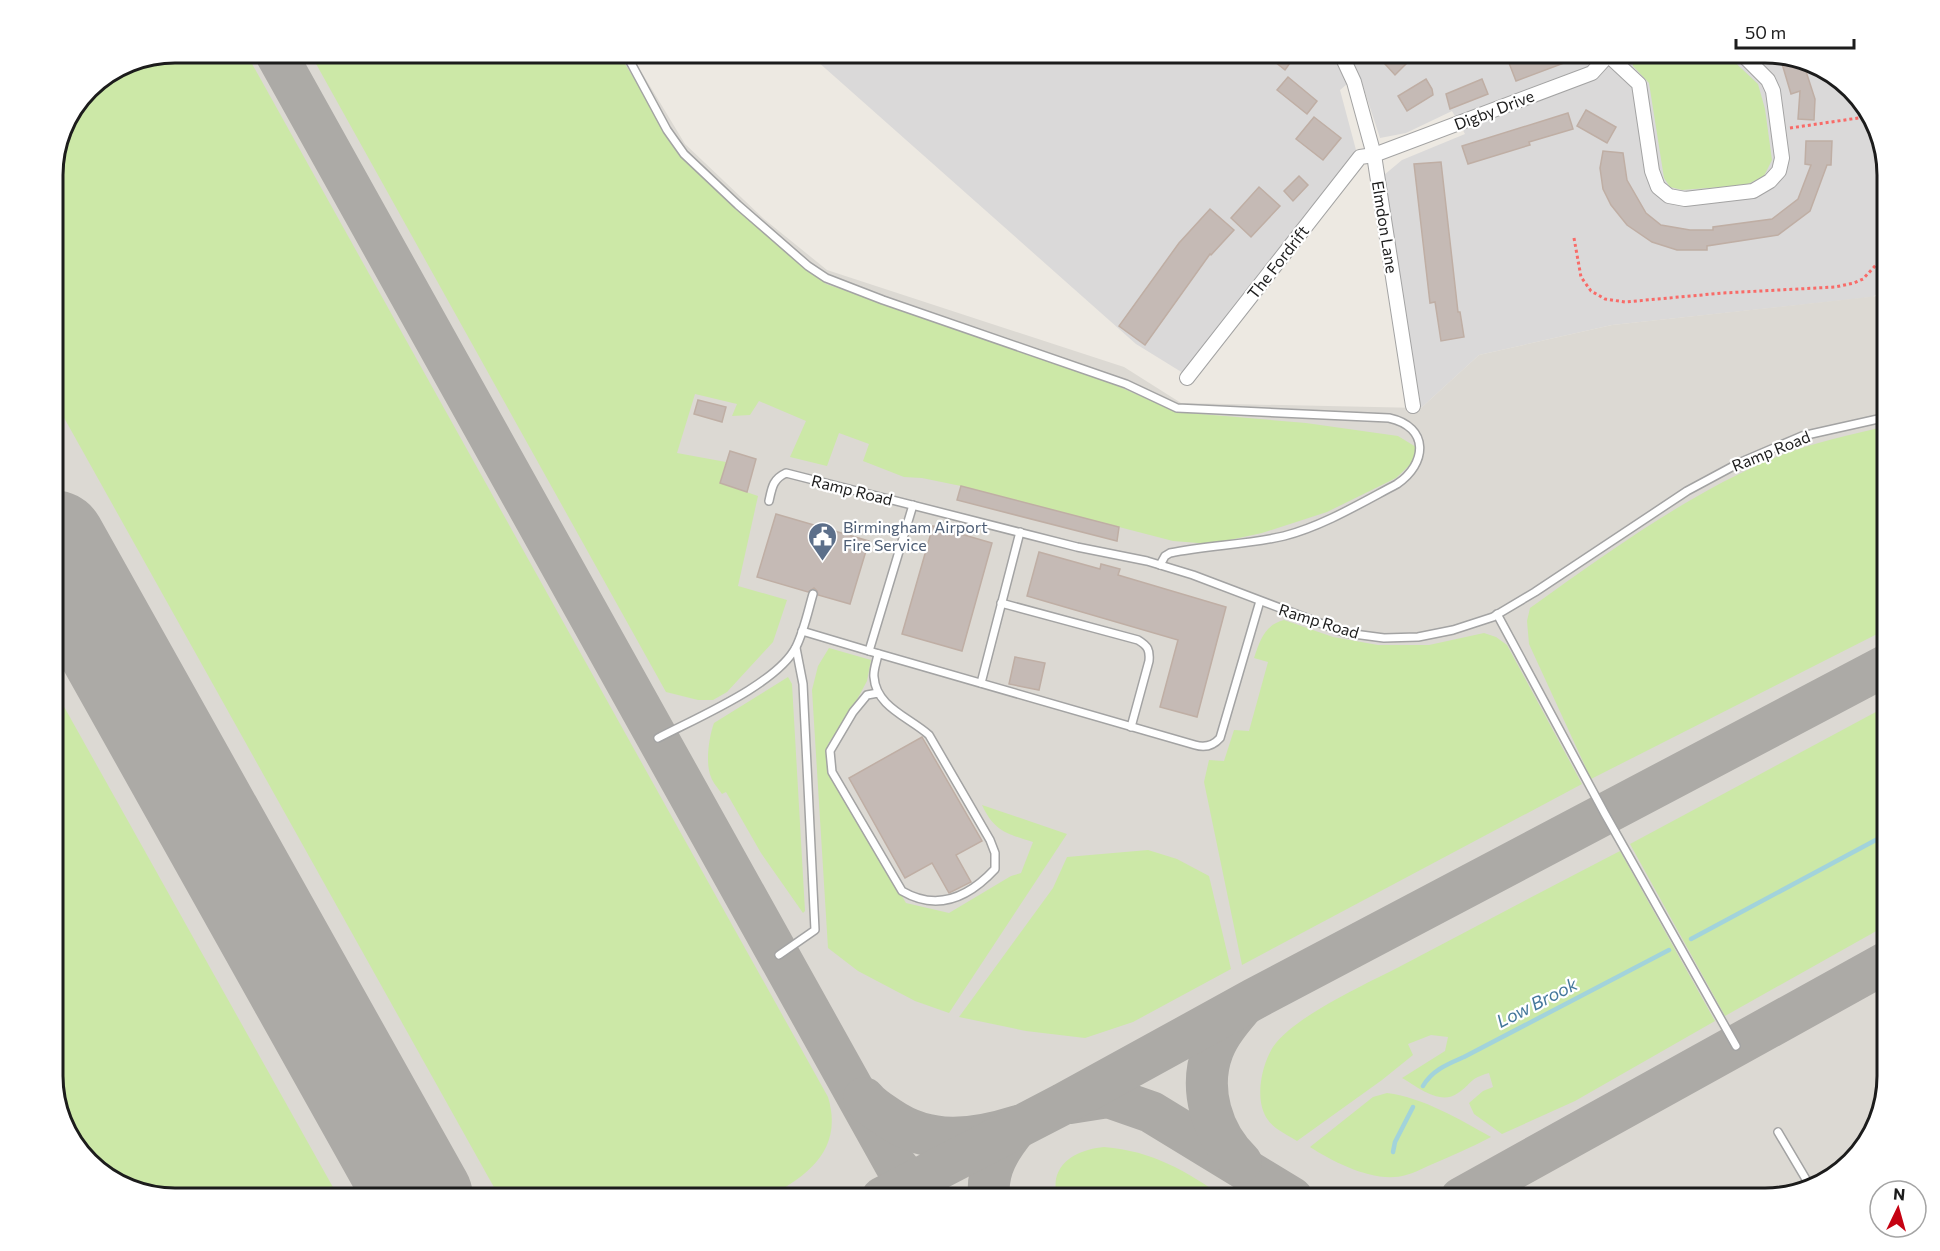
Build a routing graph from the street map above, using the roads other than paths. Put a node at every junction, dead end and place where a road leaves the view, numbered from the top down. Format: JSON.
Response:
{"nodes":[{"id":1,"x":631,"y":63,"type":"edge"},
{"id":2,"x":1345,"y":63,"type":"edge"},
{"id":3,"x":1602,"y":63,"type":"edge"},
{"id":4,"x":1619,"y":63,"type":"edge"},
{"id":5,"x":1751,"y":63,"type":"edge"},
{"id":6,"x":1374,"y":155,"type":"junction"},
{"id":7,"x":1187,"y":378,"type":"dead end"},
{"id":8,"x":1413,"y":406,"type":"dead end"},
{"id":9,"x":1877,"y":419,"type":"edge"},
{"id":10,"x":768,"y":501,"type":"dead end"},
{"id":11,"x":913,"y":505,"type":"junction"},
{"id":12,"x":1020,"y":532,"type":"junction"},
{"id":13,"x":1161,"y":565,"type":"junction"},
{"id":14,"x":813,"y":594,"type":"dead end"},
{"id":15,"x":1260,"y":601,"type":"junction"},
{"id":16,"x":1001,"y":603,"type":"junction"},
{"id":17,"x":1497,"y":614,"type":"junction"},
{"id":18,"x":801,"y":630,"type":"junction"},
{"id":19,"x":796,"y":648,"type":"junction"},
{"id":20,"x":869,"y":651,"type":"junction"},
{"id":21,"x":878,"y":654,"type":"junction"},
{"id":22,"x":981,"y":683,"type":"junction"},
{"id":23,"x":878,"y":693,"type":"junction"},
{"id":24,"x":1131,"y":727,"type":"junction"},
{"id":25,"x":658,"y":738,"type":"dead end"},
{"id":26,"x":779,"y":955,"type":"dead end"},
{"id":27,"x":1736,"y":1046,"type":"dead end"},
{"id":28,"x":1778,"y":1132,"type":"dead end"},
{"id":29,"x":1806,"y":1180,"type":"edge"}],
"edges":[{"from":1,"to":13,"type":"lane"},
{"from":2,"to":6,"type":"street","name":"Elmdon Lane"},
{"from":3,"to":6,"type":"street","name":"Digby Drive"},
{"from":4,"to":5,"type":"street","name":"Digby Drive"},
{"from":6,"to":7,"type":"street","name":"The Fordrift"},
{"from":6,"to":8,"type":"street","name":"Elmdon Lane"},
{"from":9,"to":17,"type":"lane","name":"Ramp Road"},
{"from":10,"to":11,"type":"lane","name":"Ramp Road"},
{"from":11,"to":12,"type":"lane","name":"Ramp Road"},
{"from":11,"to":20,"type":"lane"},
{"from":12,"to":13,"type":"lane","name":"Ramp Road"},
{"from":12,"to":16,"type":"lane"},
{"from":13,"to":15,"type":"lane","name":"Ramp Road"},
{"from":14,"to":18,"type":"lane"},
{"from":15,"to":17,"type":"lane","name":"Ramp Road"},
{"from":15,"to":24,"type":"lane"},
{"from":16,"to":22,"type":"lane"},
{"from":16,"to":24,"type":"lane"},
{"from":17,"to":27,"type":"lane"},
{"from":18,"to":19,"type":"lane"},
{"from":18,"to":20,"type":"lane"},
{"from":19,"to":25,"type":"lane"},
{"from":19,"to":26,"type":"lane"},
{"from":20,"to":21,"type":"lane"},
{"from":21,"to":22,"type":"lane"},
{"from":21,"to":23,"type":"lane"},
{"from":22,"to":24,"type":"lane"},
{"from":23,"to":23,"type":"lane"},
{"from":28,"to":29,"type":"lane"}]}
